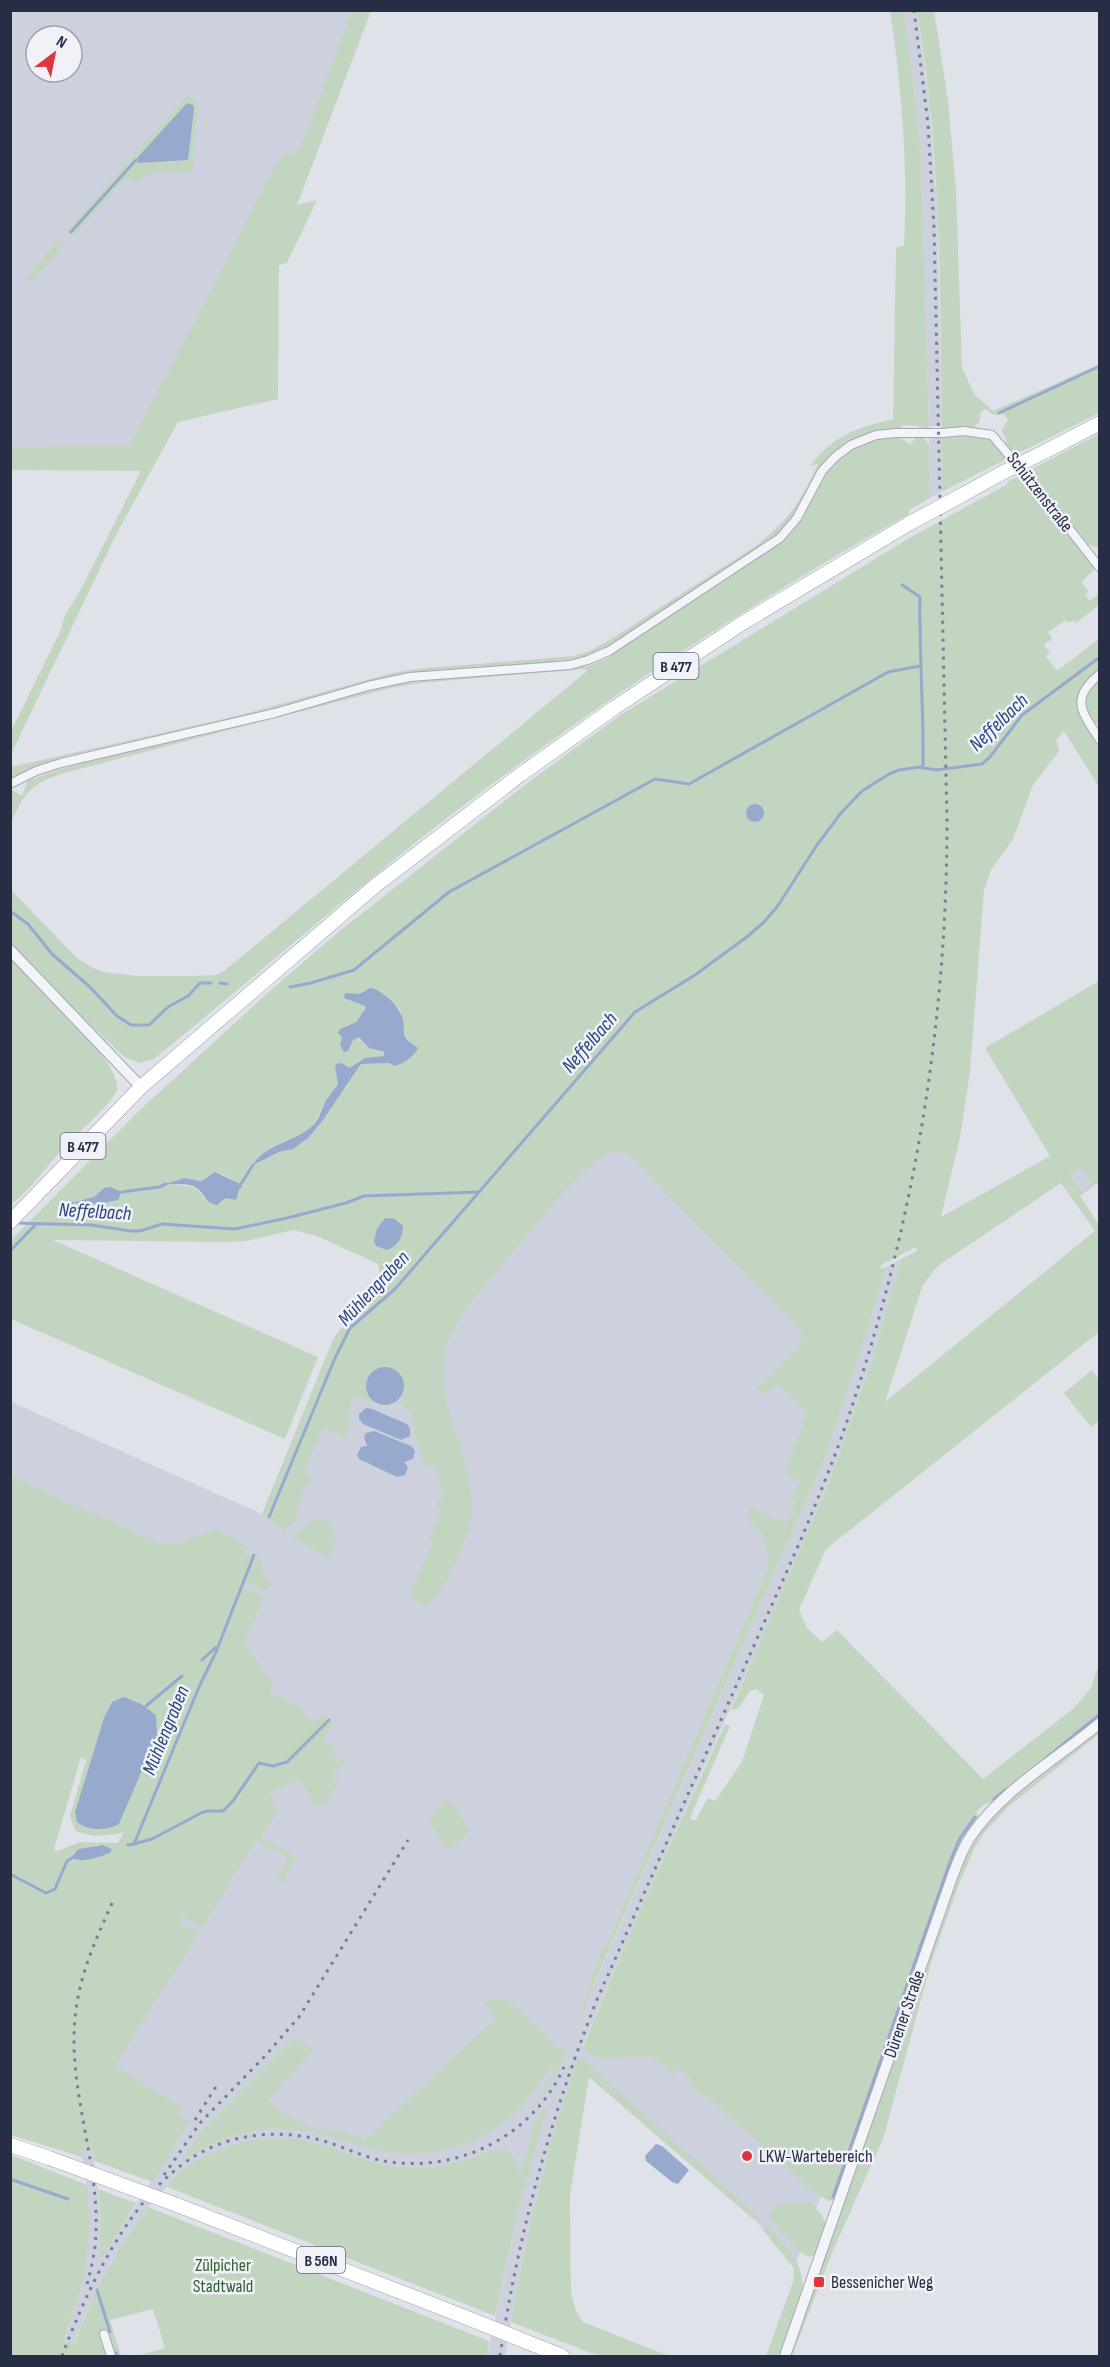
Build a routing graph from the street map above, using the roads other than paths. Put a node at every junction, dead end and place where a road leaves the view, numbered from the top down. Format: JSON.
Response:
{"nodes":[{"id":1,"x":1100,"y":423,"type":"edge"},
{"id":2,"x":1100,"y":550,"type":"edge"},
{"id":3,"x":1088,"y":554,"type":"junction"},
{"id":4,"x":1100,"y":568,"type":"edge"},
{"id":5,"x":1100,"y":674,"type":"edge"},
{"id":6,"x":1100,"y":740,"type":"edge"},
{"id":7,"x":10,"y":784,"type":"edge"},
{"id":8,"x":10,"y":950,"type":"edge"},
{"id":9,"x":141,"y":1087,"type":"junction"},
{"id":10,"x":10,"y":1222,"type":"edge"},
{"id":11,"x":1100,"y":1723,"type":"edge"},
{"id":12,"x":10,"y":2145,"type":"edge"},
{"id":13,"x":104,"y":2334,"type":"dead end"},
{"id":14,"x":111,"y":2356,"type":"edge"},
{"id":15,"x":562,"y":2356,"type":"edge"},
{"id":16,"x":784,"y":2356,"type":"edge"}],
"edges":[{"from":1,"to":9,"type":"main road","number":"B 477","bridge":true},
{"from":2,"to":3,"type":"street"},
{"from":3,"to":4,"type":"street","name":"Schützenstraße"},
{"from":3,"to":7,"type":"street","name":"Schützenstraße"},
{"from":5,"to":6,"type":"street"},
{"from":8,"to":9,"type":"street"},
{"from":9,"to":10,"type":"main road","number":"B 477"},
{"from":11,"to":16,"type":"street","name":"Dürener Straße"},
{"from":12,"to":15,"type":"main road","number":"B 56N","bridge":true},
{"from":13,"to":14,"type":"street"}]}
